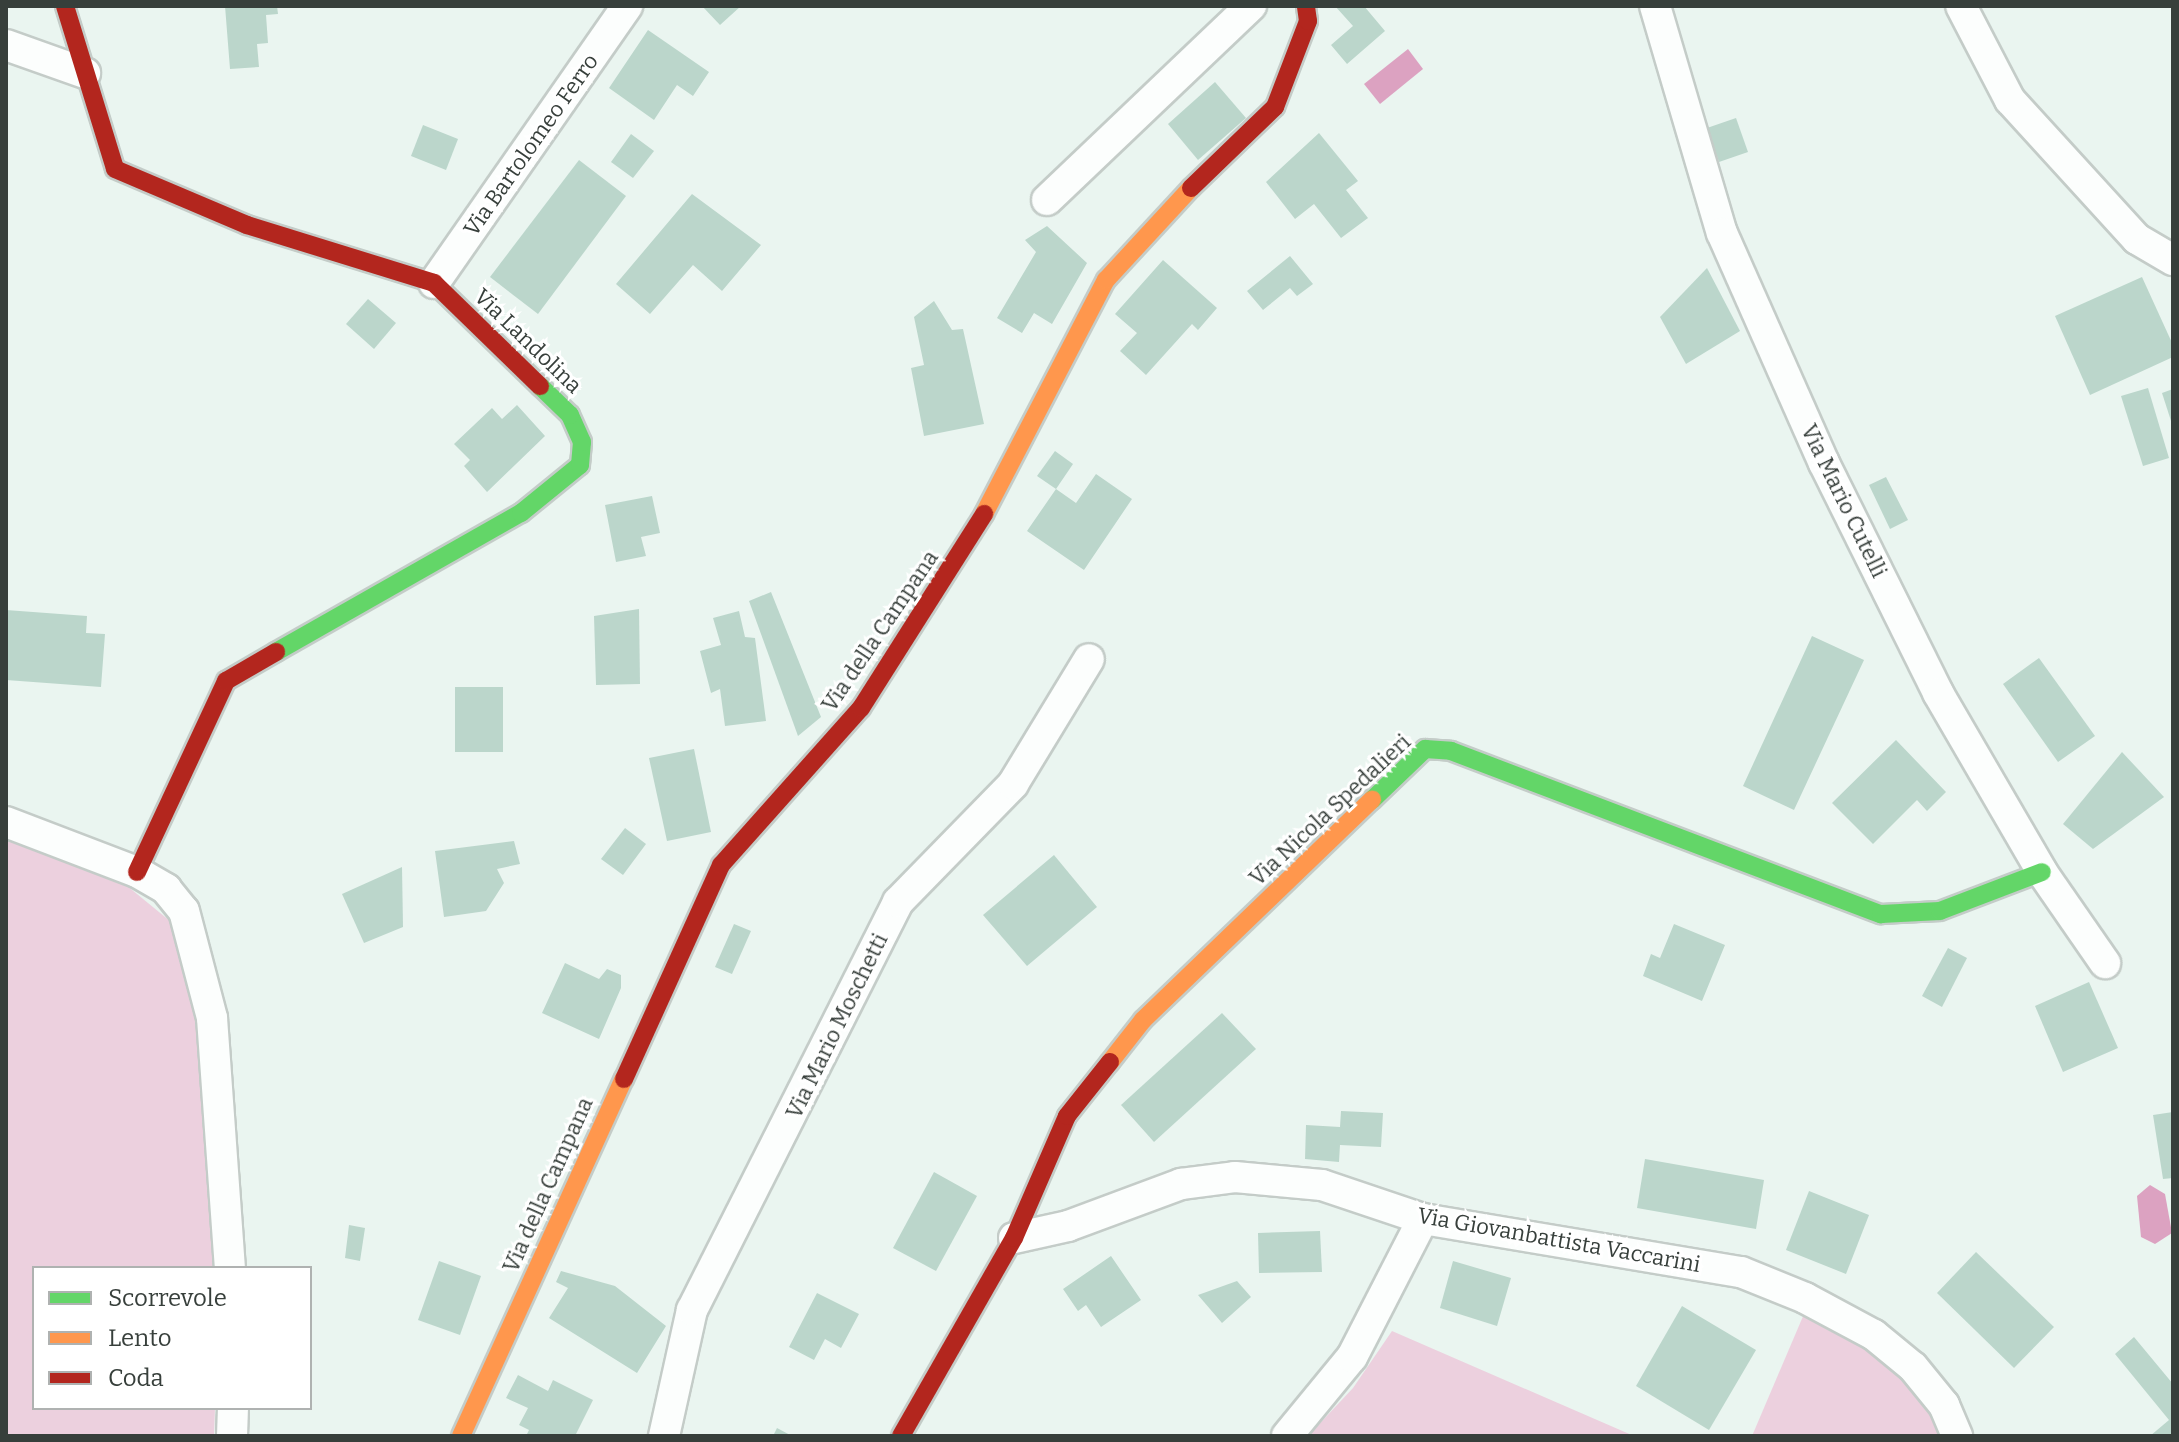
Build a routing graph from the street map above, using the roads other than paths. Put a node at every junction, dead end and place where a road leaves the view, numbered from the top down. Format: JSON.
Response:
{"nodes":[{"id":1,"x":65,"y":6,"type":"edge"},
{"id":2,"x":627,"y":6,"type":"edge"},
{"id":3,"x":1251,"y":6,"type":"edge"},
{"id":4,"x":1306,"y":6,"type":"edge"},
{"id":5,"x":1655,"y":6,"type":"edge"},
{"id":6,"x":1961,"y":6,"type":"edge"},
{"id":7,"x":6,"y":45,"type":"edge"},
{"id":8,"x":85,"y":73,"type":"junction"},
{"id":9,"x":1047,"y":200,"type":"dead end"},
{"id":10,"x":2173,"y":260,"type":"edge"},
{"id":11,"x":434,"y":283,"type":"junction"},
{"id":12,"x":1089,"y":659,"type":"dead end"},
{"id":13,"x":6,"y":822,"type":"edge"},
{"id":14,"x":137,"y":872,"type":"junction"},
{"id":15,"x":2042,"y":872,"type":"junction"},
{"id":16,"x":2105,"y":963,"type":"dead end"},
{"id":17,"x":1423,"y":1219,"type":"junction"},
{"id":18,"x":1014,"y":1238,"type":"junction"},
{"id":19,"x":230,"y":1266,"type":"edge"},
{"id":20,"x":233,"y":1410,"type":"edge"},
{"id":21,"x":232,"y":1436,"type":"edge"},
{"id":22,"x":461,"y":1436,"type":"edge"},
{"id":23,"x":664,"y":1436,"type":"edge"},
{"id":24,"x":901,"y":1436,"type":"edge"},
{"id":25,"x":1287,"y":1436,"type":"edge"},
{"id":26,"x":1957,"y":1436,"type":"edge"}],
"edges":[{"from":1,"to":8,"type":"street","name":"Via Landolina"},
{"from":2,"to":11,"type":"street","name":"Via Bartolomeo Ferro"},
{"from":3,"to":9,"type":"street"},
{"from":4,"to":22,"type":"street","name":"Via della Campana"},
{"from":5,"to":15,"type":"street","name":"Via Mario Cutelli"},
{"from":6,"to":10,"type":"street"},
{"from":7,"to":8,"type":"street"},
{"from":8,"to":11,"type":"street","name":"Via Landolina"},
{"from":11,"to":14,"type":"street","name":"Via Landolina"},
{"from":12,"to":23,"type":"street","name":"Via Mario Moschetti"},
{"from":13,"to":14,"type":"street"},
{"from":14,"to":19,"type":"street"},
{"from":15,"to":16,"type":"street","name":"Via Mario Cutelli"},
{"from":15,"to":18,"type":"street","name":"Via Nicola Spedalieri"},
{"from":17,"to":18,"type":"street","name":"Via Giovanbattista Vaccarini"},
{"from":17,"to":25,"type":"street"},
{"from":17,"to":26,"type":"street","name":"Via Giovanbattista Vaccarini"},
{"from":18,"to":24,"type":"street","name":"Via Nicola Spedalieri"},
{"from":20,"to":21,"type":"street"}]}
